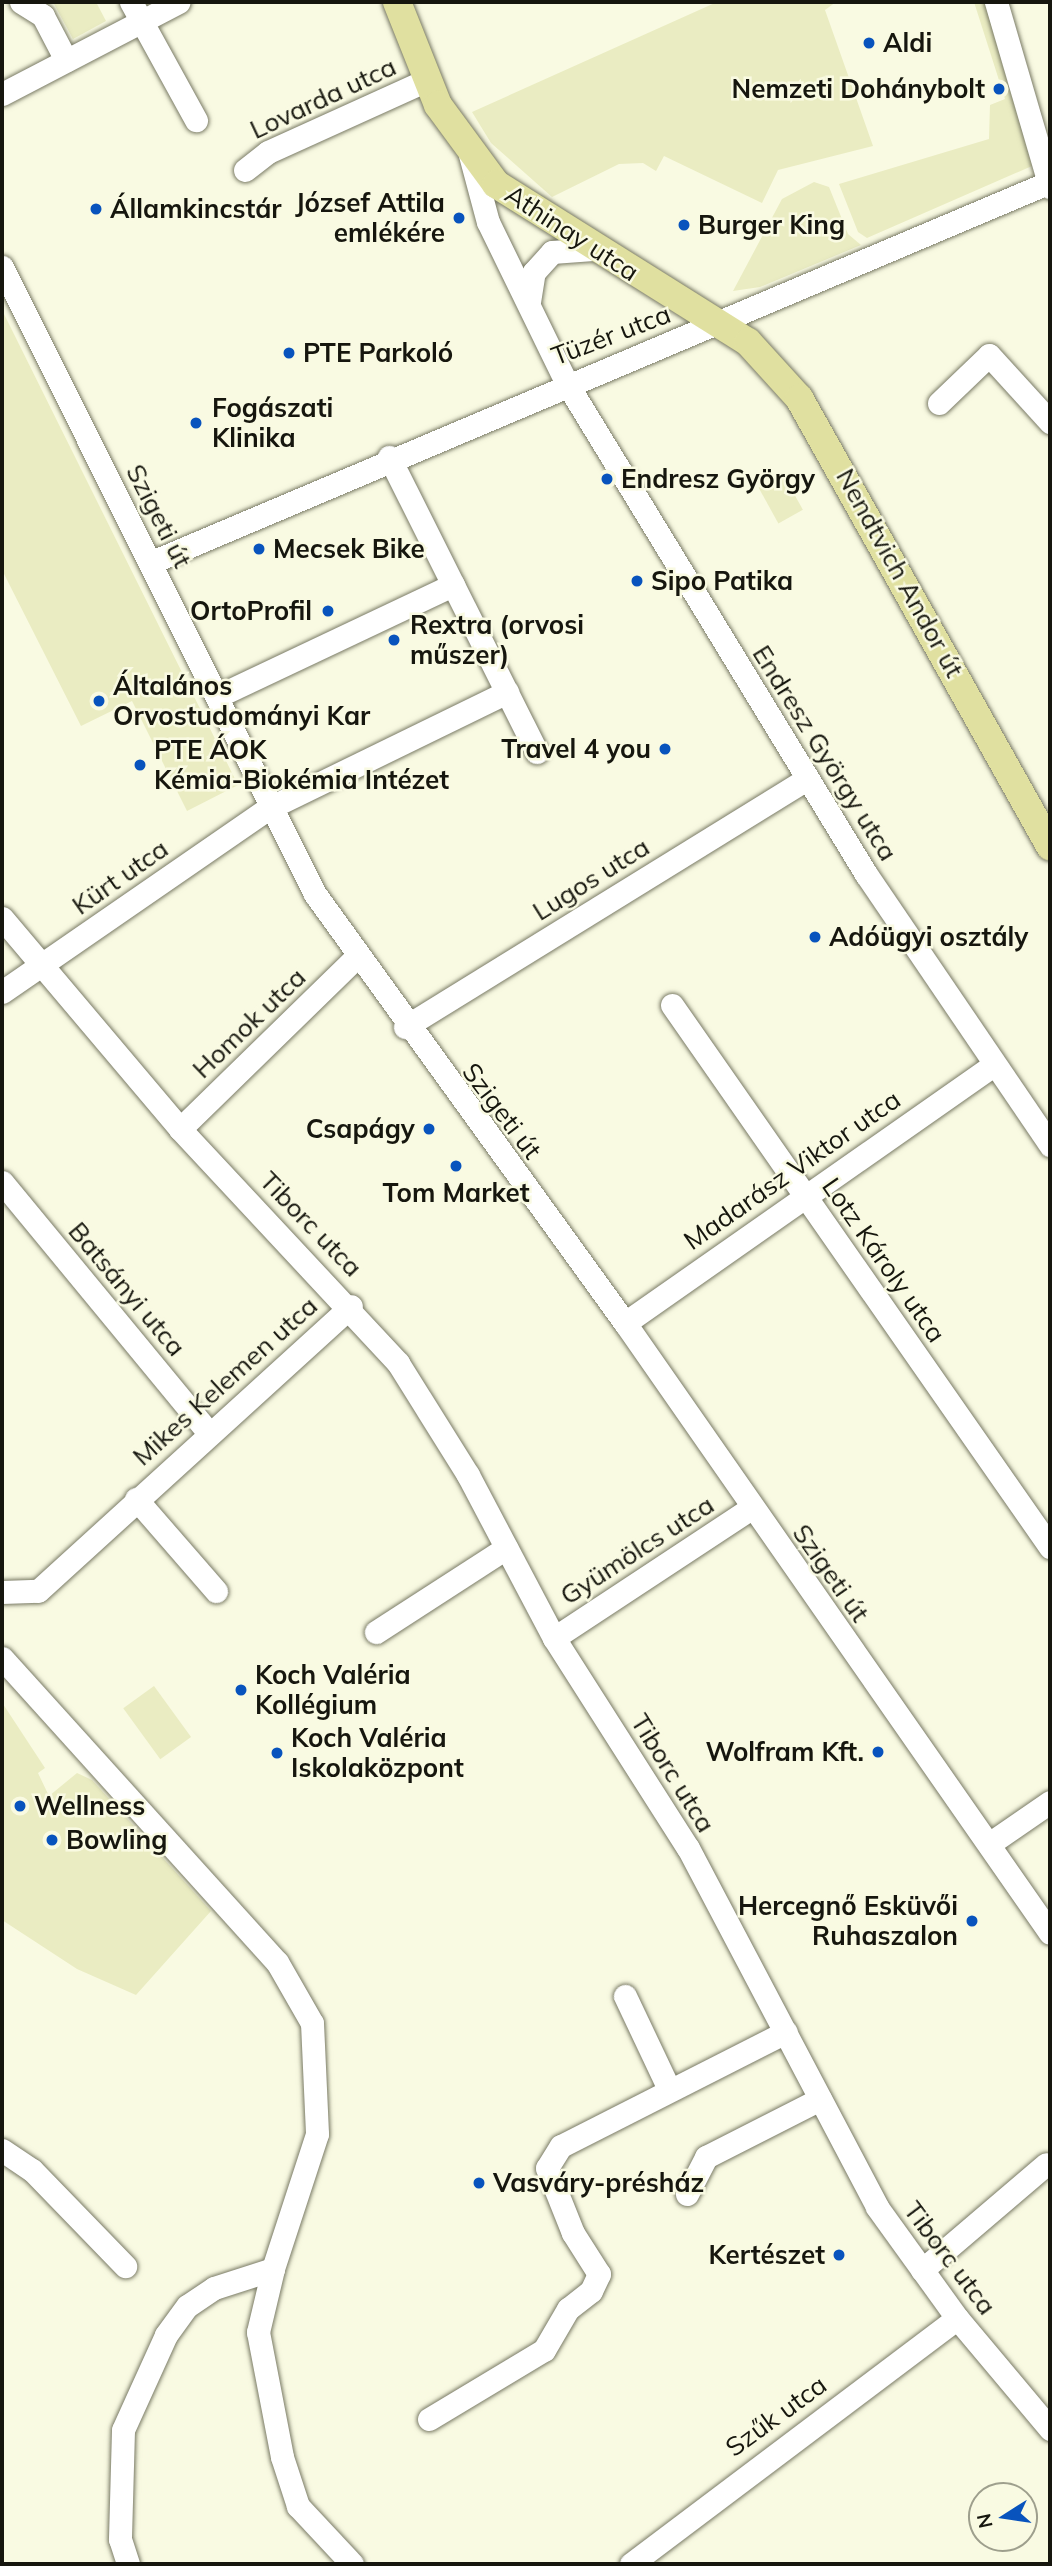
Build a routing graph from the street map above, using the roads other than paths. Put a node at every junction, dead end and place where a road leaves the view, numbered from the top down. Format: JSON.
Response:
{"nodes":[{"id":1,"x":7,"y":2,"type":"edge"},
{"id":2,"x":21,"y":2,"type":"edge"},
{"id":3,"x":179,"y":2,"type":"edge"},
{"id":4,"x":397,"y":2,"type":"edge"},
{"id":5,"x":996,"y":2,"type":"edge"},
{"id":6,"x":2,"y":3,"type":"edge"},
{"id":7,"x":136,"y":11,"type":"edge"},
{"id":8,"x":66,"y":60,"type":"junction"},
{"id":9,"x":427,"y":80,"type":"junction"},
{"id":10,"x":2,"y":94,"type":"edge"},
{"id":11,"x":196,"y":120,"type":"dead end"},
{"id":12,"x":470,"y":155,"type":"junction"},
{"id":13,"x":245,"y":170,"type":"dead end"},
{"id":14,"x":1050,"y":184,"type":"edge"},
{"id":15,"x":593,"y":249,"type":"junction"},
{"id":16,"x":2,"y":267,"type":"edge"},
{"id":17,"x":529,"y":302,"type":"junction"},
{"id":18,"x":721,"y":322,"type":"junction"},
{"id":19,"x":566,"y":382,"type":"junction"},
{"id":20,"x":939,"y":403,"type":"dead end"},
{"id":21,"x":1050,"y":422,"type":"edge"},
{"id":22,"x":389,"y":457,"type":"junction"},
{"id":23,"x":137,"y":533,"type":"junction"},
{"id":24,"x":193,"y":543,"type":"junction"},
{"id":25,"x":152,"y":562,"type":"junction"},
{"id":26,"x":453,"y":586,"type":"junction"},
{"id":27,"x":507,"y":692,"type":"junction"},
{"id":28,"x":218,"y":696,"type":"junction"},
{"id":29,"x":537,"y":752,"type":"dead end"},
{"id":30,"x":806,"y":779,"type":"junction"},
{"id":31,"x":270,"y":808,"type":"junction"},
{"id":32,"x":1050,"y":846,"type":"edge"},
{"id":33,"x":2,"y":918,"type":"edge"},
{"id":34,"x":356,"y":957,"type":"junction"},
{"id":35,"x":37,"y":967,"type":"junction"},
{"id":36,"x":2,"y":992,"type":"edge"},
{"id":37,"x":671,"y":1004,"type":"dead end"},
{"id":38,"x":405,"y":1027,"type":"junction"},
{"id":39,"x":994,"y":1065,"type":"junction"},
{"id":40,"x":180,"y":1129,"type":"junction"},
{"id":41,"x":1050,"y":1145,"type":"edge"},
{"id":42,"x":2,"y":1182,"type":"edge"},
{"id":43,"x":803,"y":1194,"type":"junction"},
{"id":44,"x":351,"y":1306,"type":"junction"},
{"id":45,"x":625,"y":1323,"type":"junction"},
{"id":46,"x":208,"y":1432,"type":"junction"},
{"id":47,"x":136,"y":1499,"type":"junction"},
{"id":48,"x":751,"y":1508,"type":"junction"},
{"id":49,"x":1050,"y":1547,"type":"edge"},
{"id":50,"x":506,"y":1548,"type":"junction"},
{"id":51,"x":216,"y":1591,"type":"dead end"},
{"id":52,"x":2,"y":1592,"type":"edge"},
{"id":53,"x":376,"y":1632,"type":"dead end"},
{"id":54,"x":554,"y":1638,"type":"junction"},
{"id":55,"x":2,"y":1658,"type":"edge"},
{"id":56,"x":1050,"y":1802,"type":"edge"},
{"id":57,"x":989,"y":1844,"type":"junction"},
{"id":58,"x":1050,"y":1933,"type":"edge"},
{"id":59,"x":625,"y":1996,"type":"dead end"},
{"id":60,"x":786,"y":2032,"type":"junction"},
{"id":61,"x":669,"y":2089,"type":"junction"},
{"id":62,"x":820,"y":2099,"type":"junction"},
{"id":63,"x":2,"y":2150,"type":"edge"},
{"id":64,"x":1046,"y":2164,"type":"dead end"},
{"id":65,"x":687,"y":2194,"type":"dead end"},
{"id":66,"x":125,"y":2266,"type":"dead end"},
{"id":67,"x":273,"y":2269,"type":"junction"},
{"id":68,"x":922,"y":2270,"type":"junction"},
{"id":69,"x":957,"y":2318,"type":"junction"},
{"id":70,"x":429,"y":2419,"type":"dead end"},
{"id":71,"x":1050,"y":2428,"type":"edge"},
{"id":72,"x":128,"y":2564,"type":"edge"},
{"id":73,"x":352,"y":2564,"type":"edge"},
{"id":74,"x":631,"y":2564,"type":"edge"}],
"edges":[{"from":1,"to":6,"type":"street"},
{"from":2,"to":8,"type":"street"},
{"from":3,"to":7,"type":"street"},
{"from":4,"to":9,"type":"main road","name":"Athinay utca"},
{"from":5,"to":14,"type":"street"},
{"from":7,"to":8,"type":"street"},
{"from":7,"to":11,"type":"street"},
{"from":8,"to":10,"type":"street"},
{"from":9,"to":12,"type":"main road","name":"Athinay utca"},
{"from":9,"to":13,"type":"street","name":"Lovarda utca"},
{"from":12,"to":15,"type":"main road","name":"Athinay utca"},
{"from":12,"to":17,"type":"street","name":"Endresz György utca"},
{"from":14,"to":18,"type":"street","name":"Tüzér utca"},
{"from":15,"to":17,"type":"street"},
{"from":15,"to":18,"type":"main road","name":"Athinay utca"},
{"from":16,"to":23,"type":"street","name":"Szigeti út"},
{"from":17,"to":19,"type":"street","name":"Endresz György utca"},
{"from":18,"to":19,"type":"street","name":"Tüzér utca"},
{"from":18,"to":32,"type":"main road","name":"Nendtvich Andor út"},
{"from":19,"to":22,"type":"street","name":"Tüzér utca"},
{"from":19,"to":30,"type":"street","name":"Endresz György utca"},
{"from":20,"to":21,"type":"street"},
{"from":22,"to":24,"type":"street","name":"Tüzér utca"},
{"from":22,"to":26,"type":"street"},
{"from":23,"to":24,"type":"street"},
{"from":23,"to":25,"type":"street","name":"Szigeti út"},
{"from":24,"to":25,"type":"street","name":"Tüzér utca"},
{"from":25,"to":28,"type":"street","name":"Szigeti út"},
{"from":26,"to":27,"type":"street"},
{"from":26,"to":28,"type":"street"},
{"from":27,"to":29,"type":"street"},
{"from":27,"to":31,"type":"street","name":"Kürt utca"},
{"from":28,"to":31,"type":"street","name":"Szigeti út"},
{"from":30,"to":38,"type":"street","name":"Lugos utca"},
{"from":30,"to":39,"type":"street","name":"Endresz György utca"},
{"from":31,"to":34,"type":"street","name":"Szigeti út"},
{"from":31,"to":35,"type":"street","name":"Kürt utca"},
{"from":33,"to":35,"type":"street","name":"Tiborc utca"},
{"from":34,"to":38,"type":"street","name":"Szigeti út"},
{"from":34,"to":40,"type":"street","name":"Homok utca"},
{"from":35,"to":36,"type":"street","name":"Kürt utca"},
{"from":35,"to":40,"type":"street","name":"Tiborc utca"},
{"from":37,"to":43,"type":"street","name":"Lotz Károly utca"},
{"from":38,"to":45,"type":"street","name":"Szigeti út"},
{"from":39,"to":41,"type":"street","name":"Endresz György utca"},
{"from":39,"to":43,"type":"street","name":"Madarász Viktor utca"},
{"from":40,"to":44,"type":"street","name":"Tiborc utca"},
{"from":42,"to":46,"type":"street","name":"Batsányi utca"},
{"from":43,"to":45,"type":"street","name":"Madarász Viktor utca"},
{"from":43,"to":49,"type":"street","name":"Lotz Károly utca"},
{"from":44,"to":46,"type":"street","name":"Mikes Kelemen utca"},
{"from":44,"to":50,"type":"street","name":"Tiborc utca"},
{"from":45,"to":48,"type":"street","name":"Szigeti út"},
{"from":46,"to":47,"type":"street","name":"Mikes Kelemen utca"},
{"from":47,"to":51,"type":"street","name":"Mikes Kelemen utca"},
{"from":47,"to":52,"type":"street","name":"Mikes Kelemen utca"},
{"from":48,"to":54,"type":"street","name":"Gyümölcs utca"},
{"from":48,"to":57,"type":"street","name":"Szigeti út"},
{"from":50,"to":53,"type":"street"},
{"from":50,"to":54,"type":"street","name":"Tiborc utca"},
{"from":54,"to":60,"type":"street","name":"Tiborc utca"},
{"from":55,"to":67,"type":"street"},
{"from":56,"to":57,"type":"street"},
{"from":57,"to":58,"type":"street","name":"Szigeti út"},
{"from":59,"to":61,"type":"street"},
{"from":60,"to":61,"type":"street"},
{"from":60,"to":62,"type":"street","name":"Tiborc utca"},
{"from":61,"to":70,"type":"street"},
{"from":62,"to":65,"type":"street"},
{"from":62,"to":68,"type":"street","name":"Tiborc utca"},
{"from":63,"to":66,"type":"street"},
{"from":64,"to":68,"type":"street"},
{"from":67,"to":72,"type":"street"},
{"from":67,"to":73,"type":"street"},
{"from":68,"to":69,"type":"street","name":"Tiborc utca"},
{"from":69,"to":71,"type":"street","name":"Tiborc utca"},
{"from":69,"to":74,"type":"street","name":"Szűk utca"}]}
